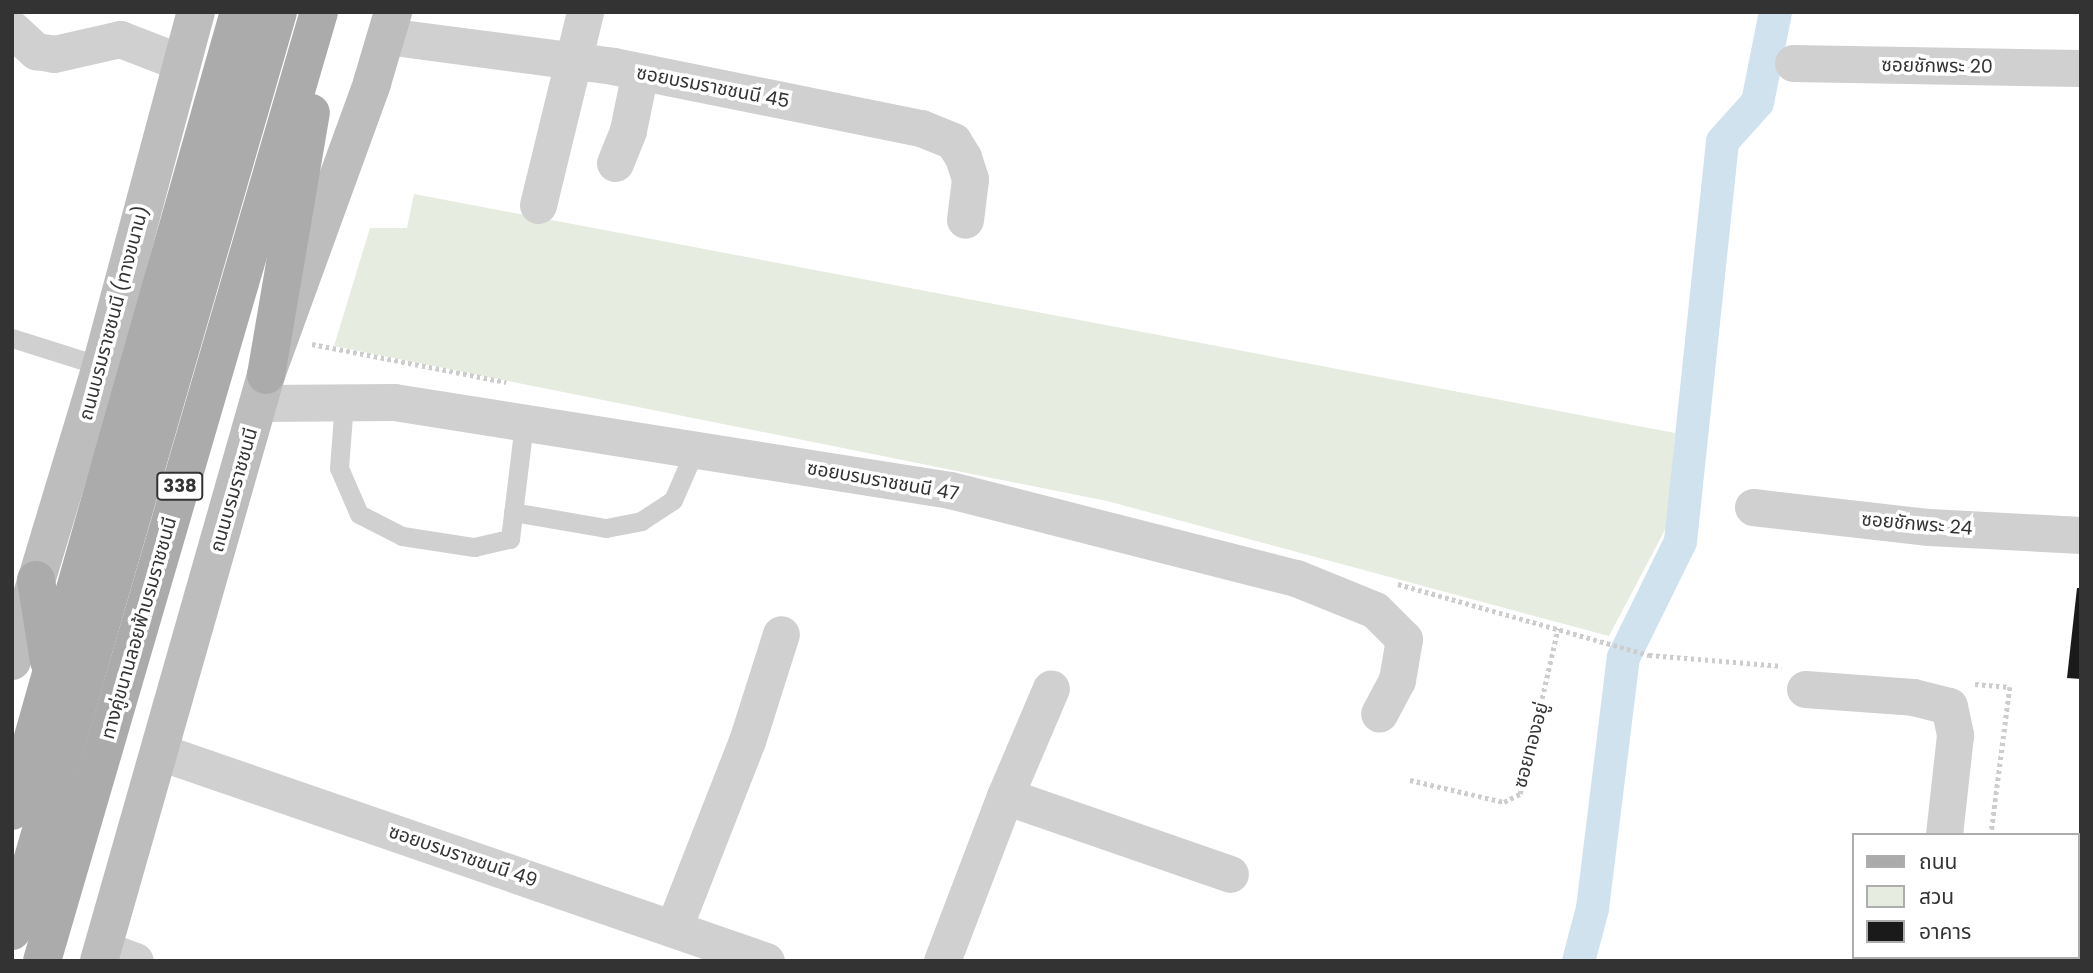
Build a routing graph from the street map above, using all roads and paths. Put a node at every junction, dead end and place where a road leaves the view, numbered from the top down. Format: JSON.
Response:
{"nodes":[{"id":1,"x":196,"y":12,"type":"edge"},
{"id":2,"x":239,"y":12,"type":"edge"},
{"id":3,"x":278,"y":12,"type":"edge"},
{"id":4,"x":319,"y":12,"type":"edge"},
{"id":5,"x":335,"y":12,"type":"edge"},
{"id":6,"x":585,"y":12,"type":"edge"},
{"id":7,"x":389,"y":24,"type":"edge"},
{"id":8,"x":12,"y":29,"type":"edge"},
{"id":9,"x":571,"y":61,"type":"junction"},
{"id":10,"x":182,"y":63,"type":"junction"},
{"id":11,"x":1793,"y":63,"type":"dead end"},
{"id":12,"x":2081,"y":68,"type":"edge"},
{"id":13,"x":640,"y":72,"type":"junction"},
{"id":14,"x":615,"y":163,"type":"dead end"},
{"id":15,"x":538,"y":205,"type":"dead end"},
{"id":16,"x":965,"y":220,"type":"dead end"},
{"id":17,"x":12,"y":338,"type":"edge"},
{"id":18,"x":100,"y":366,"type":"junction"},
{"id":19,"x":263,"y":389,"type":"junction"},
{"id":20,"x":344,"y":402,"type":"junction"},
{"id":21,"x":524,"y":423,"type":"junction"},
{"id":22,"x":695,"y":450,"type":"junction"},
{"id":23,"x":1753,"y":507,"type":"dead end"},
{"id":24,"x":513,"y":512,"type":"junction"},
{"id":25,"x":2081,"y":535,"type":"edge"},
{"id":26,"x":25,"y":607,"type":"edge"},
{"id":27,"x":1558,"y":628,"type":"dead end"},
{"id":28,"x":781,"y":634,"type":"dead end"},
{"id":29,"x":1611,"y":642,"type":"dead end"},
{"id":30,"x":1649,"y":655,"type":"dead end"},
{"id":31,"x":12,"y":661,"type":"edge"},
{"id":32,"x":51,"y":674,"type":"junction"},
{"id":33,"x":1051,"y":688,"type":"dead end"},
{"id":34,"x":1805,"y":689,"type":"dead end"},
{"id":35,"x":1379,"y":714,"type":"dead end"},
{"id":36,"x":160,"y":752,"type":"junction"},
{"id":37,"x":1410,"y":780,"type":"dead end"},
{"id":38,"x":1005,"y":796,"type":"junction"},
{"id":39,"x":12,"y":811,"type":"edge"},
{"id":40,"x":1944,"y":833,"type":"edge"},
{"id":41,"x":1230,"y":874,"type":"dead end"},
{"id":42,"x":674,"y":928,"type":"junction"},
{"id":43,"x":12,"y":931,"type":"edge"},
{"id":44,"x":112,"y":957,"type":"edge"},
{"id":45,"x":42,"y":961,"type":"edge"},
{"id":46,"x":766,"y":961,"type":"edge"},
{"id":47,"x":942,"y":961,"type":"edge"}],
"edges":[{"from":1,"to":10,"type":"main road","name":"ถนนบรมราชชนนี (ทางขนาน)"},
{"from":2,"to":32,"type":"main road"},
{"from":3,"to":43,"type":"main road","name":"ทางคู่ขนานลอยฟ้าบรมราชชนนี","number":"338"},
{"from":4,"to":45,"type":"main road","name":"ทางคู่ขนานลอยฟ้าบรมราชชนนี","number":"338"},
{"from":5,"to":19,"type":"main road","name":"ถนนบรมราชชนนี","number":"338"},
{"from":6,"to":9,"type":"street"},
{"from":7,"to":9,"type":"street","name":"ซอยบรมราชชนนี 45"},
{"from":7,"to":19,"type":"main road","number":"338"},
{"from":8,"to":10,"type":"street"},
{"from":9,"to":13,"type":"street","name":"ซอยบรมราชชนนี 45"},
{"from":9,"to":15,"type":"street"},
{"from":10,"to":18,"type":"main road","name":"ถนนบรมราชชนนี (ทางขนาน)"},
{"from":11,"to":12,"type":"street","name":"ซอยชักพระ 20"},
{"from":13,"to":14,"type":"street"},
{"from":13,"to":16,"type":"street","name":"ซอยบรมราชชนนี 45"},
{"from":17,"to":18,"type":"lane"},
{"from":18,"to":26,"type":"main road","name":"ถนนบรมราชชนนี (ทางขนาน)"},
{"from":19,"to":20,"type":"street","name":"ซอยบรมราชชนนี 47"},
{"from":19,"to":36,"type":"main road","name":"ถนนบรมราชชนนี","number":"338"},
{"from":20,"to":21,"type":"street","name":"ซอยบรมราชชนนี 47"},
{"from":20,"to":24,"type":"lane"},
{"from":21,"to":22,"type":"street","name":"ซอยบรมราชชนนี 47"},
{"from":21,"to":24,"type":"lane"},
{"from":22,"to":24,"type":"lane"},
{"from":22,"to":35,"type":"street","name":"ซอยบรมราชชนนี 47"},
{"from":23,"to":25,"type":"street","name":"ซอยชักพระ 24"},
{"from":26,"to":31,"type":"main road"},
{"from":26,"to":32,"type":"main road"},
{"from":27,"to":37,"type":"path","name":"ซอยทองอยู่"},
{"from":28,"to":42,"type":"street"},
{"from":29,"to":30,"type":"path"},
{"from":32,"to":39,"type":"main road"},
{"from":33,"to":38,"type":"street"},
{"from":34,"to":40,"type":"street"},
{"from":36,"to":42,"type":"street","name":"ซอยบรมราชชนนี 49"},
{"from":36,"to":44,"type":"main road","name":"ถนนบรมราชชนนี","number":"338"},
{"from":38,"to":41,"type":"street"},
{"from":38,"to":47,"type":"street"},
{"from":42,"to":46,"type":"street","name":"ซอยบรมราชชนนี 49"}]}
